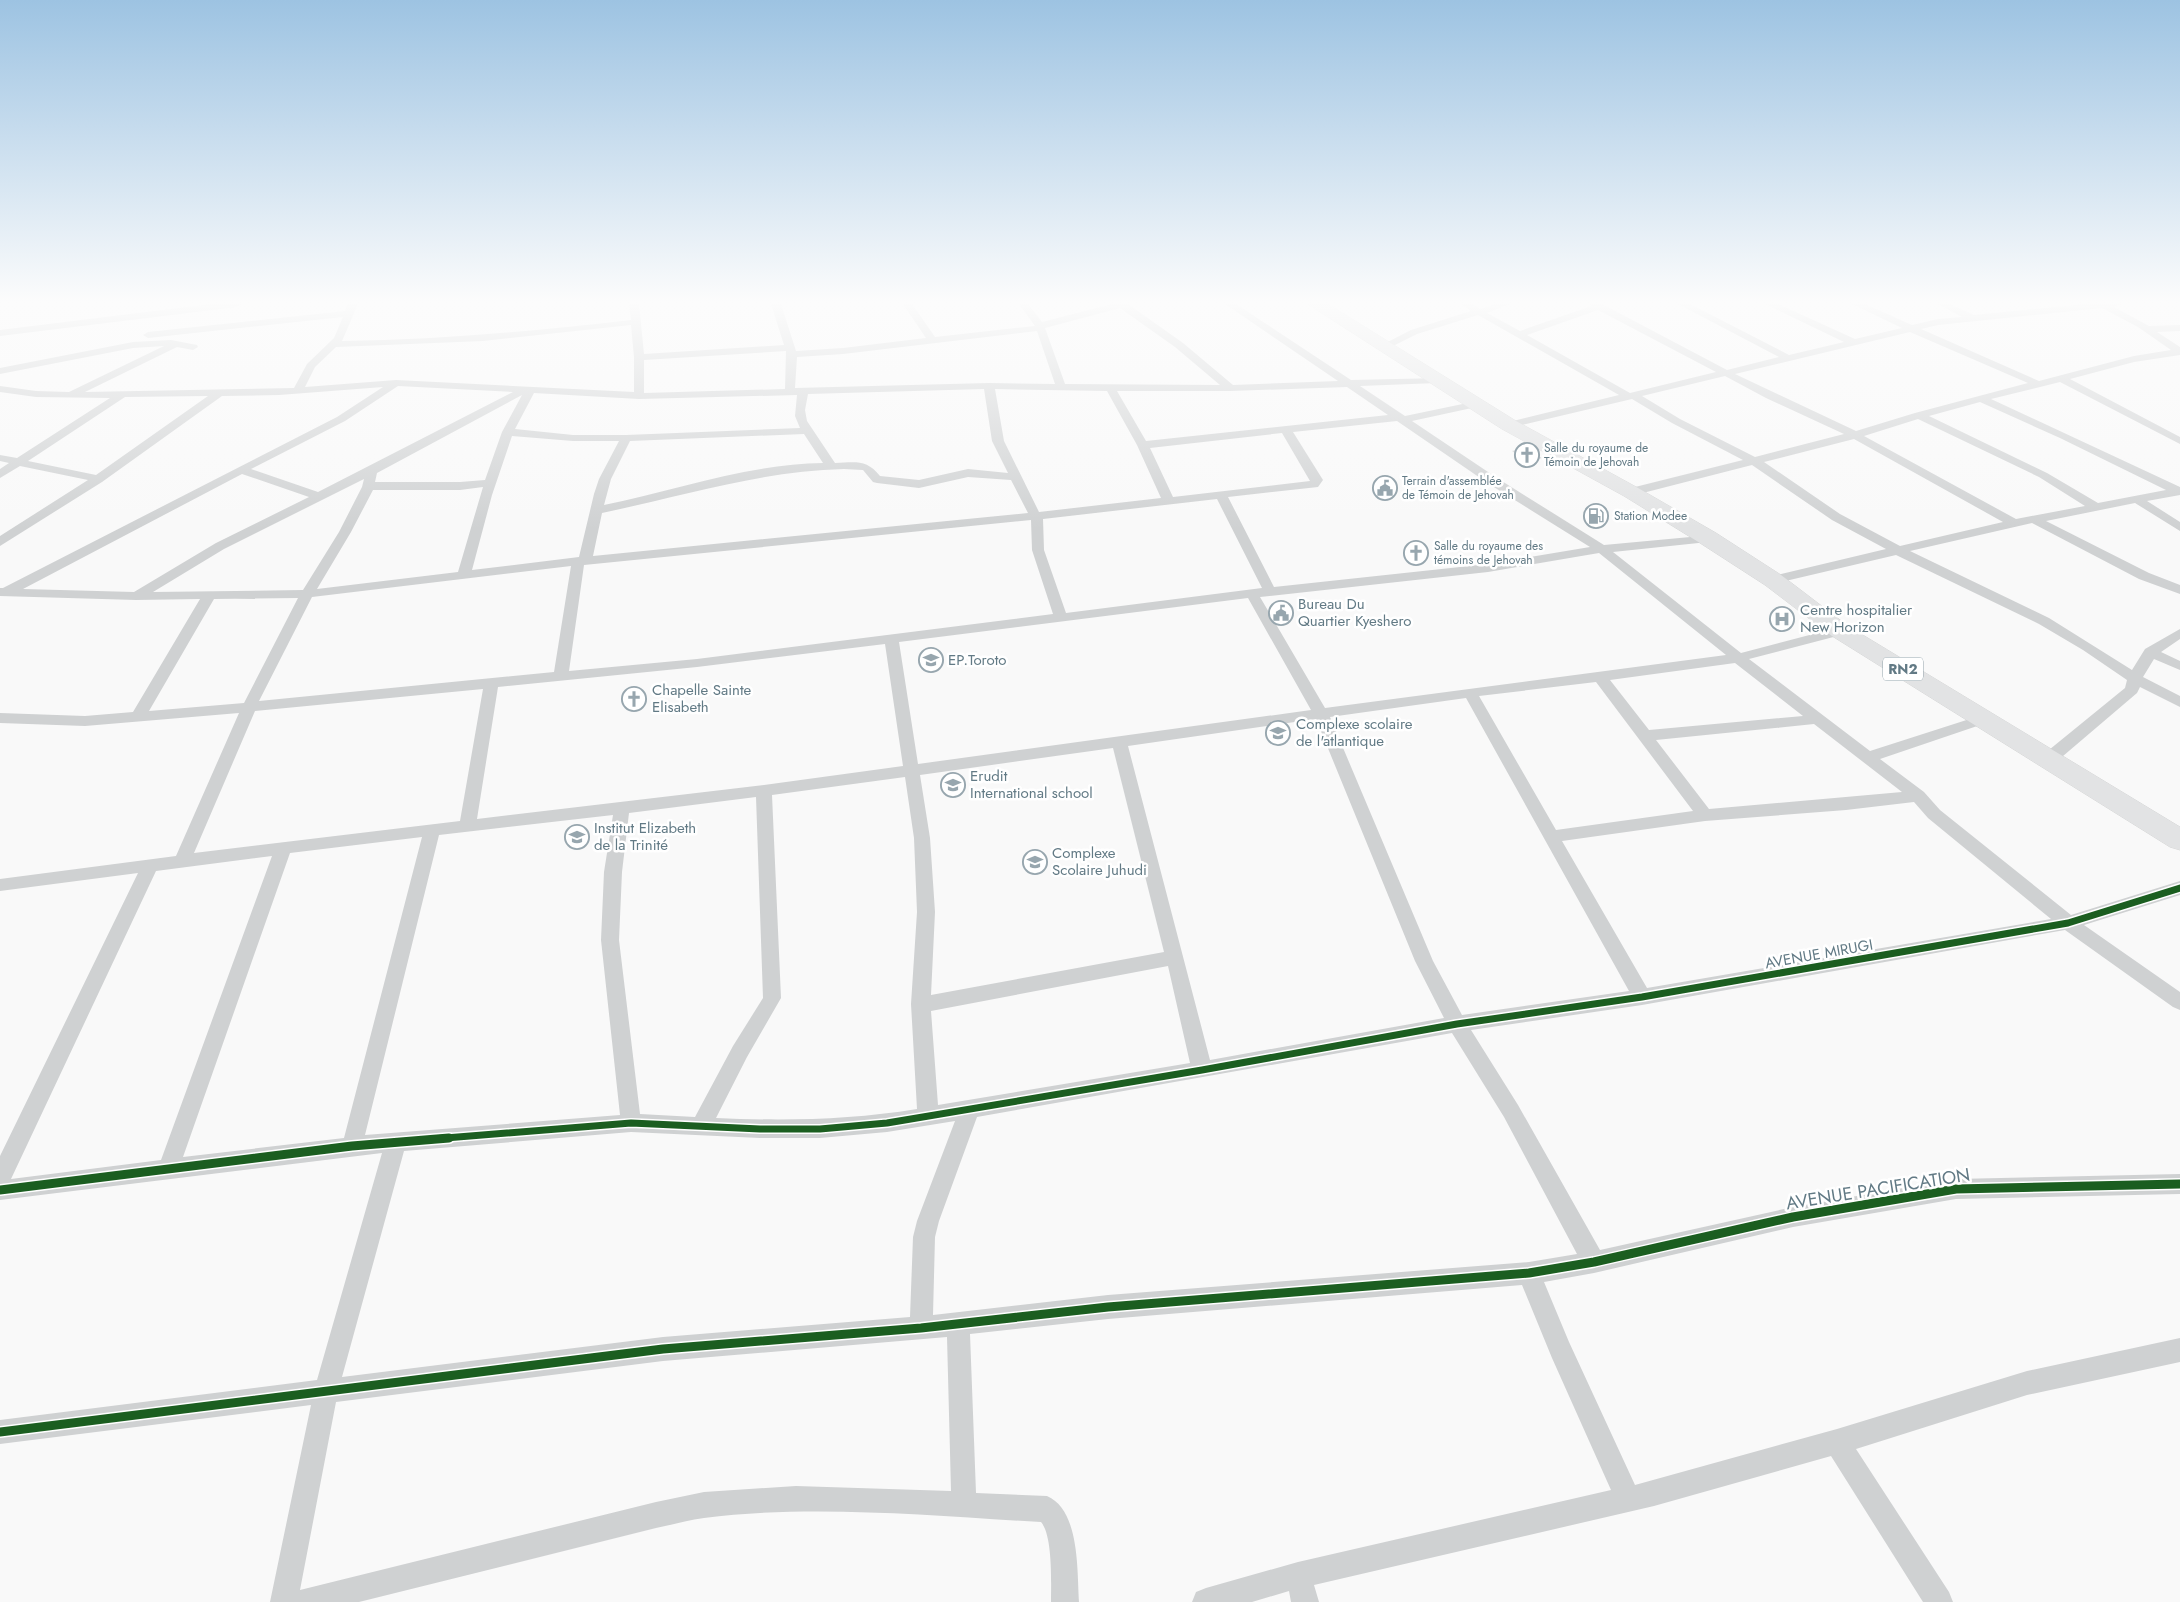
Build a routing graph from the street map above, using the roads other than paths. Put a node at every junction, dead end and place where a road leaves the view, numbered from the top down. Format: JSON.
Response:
{"nodes":[{"id":1,"x":103,"y":379,"type":"edge"},
{"id":2,"x":304,"y":379,"type":"edge"},
{"id":3,"x":640,"y":379,"type":"edge"},
{"id":4,"x":790,"y":379,"type":"edge"},
{"id":5,"x":1058,"y":379,"type":"edge"},
{"id":6,"x":1219,"y":379,"type":"edge"},
{"id":7,"x":1341,"y":379,"type":"edge"},
{"id":8,"x":1600,"y":379,"type":"edge"},
{"id":9,"x":1705,"y":379,"type":"edge"},
{"id":10,"x":1736,"y":379,"type":"edge"},
{"id":11,"x":2026,"y":379,"type":"edge"},
{"id":12,"x":2058,"y":379,"type":"edge"},
{"id":13,"x":2062,"y":379,"type":"edge"},
{"id":14,"x":1437,"y":380,"type":"joint"},
{"id":15,"x":396,"y":383,"type":"junction"},
{"id":16,"x":1349,"y":384,"type":"junction"},
{"id":17,"x":2038,"y":384,"type":"junction"},
{"id":18,"x":989,"y":386,"type":"junction"},
{"id":19,"x":1061,"y":387,"type":"junction"},
{"id":20,"x":1110,"y":388,"type":"junction"},
{"id":21,"x":1230,"y":388,"type":"junction"},
{"id":22,"x":0,"y":389,"type":"edge"},
{"id":23,"x":528,"y":390,"type":"junction"},
{"id":24,"x":297,"y":392,"type":"junction"},
{"id":25,"x":790,"y":392,"type":"junction"},
{"id":26,"x":803,"y":392,"type":"junction"},
{"id":27,"x":219,"y":393,"type":"junction"},
{"id":28,"x":123,"y":394,"type":"junction"},
{"id":29,"x":69,"y":395,"type":"junction"},
{"id":30,"x":640,"y":396,"type":"junction"},
{"id":31,"x":1631,"y":396,"type":"junction"},
{"id":32,"x":1981,"y":400,"type":"junction"},
{"id":33,"x":1477,"y":404,"type":"junction"},
{"id":34,"x":1919,"y":415,"type":"junction"},
{"id":35,"x":1401,"y":419,"type":"junction"},
{"id":36,"x":1509,"y":425,"type":"junction"},
{"id":37,"x":1286,"y":430,"type":"junction"},
{"id":38,"x":806,"y":431,"type":"junction"},
{"id":39,"x":508,"y":432,"type":"junction"},
{"id":40,"x":1855,"y":435,"type":"junction"},
{"id":41,"x":626,"y":438,"type":"junction"},
{"id":42,"x":2180,"y":441,"type":"edge"},
{"id":43,"x":1143,"y":445,"type":"junction"},
{"id":44,"x":0,"y":458,"type":"edge"},
{"id":45,"x":1751,"y":460,"type":"junction"},
{"id":46,"x":18,"y":462,"type":"junction"},
{"id":47,"x":832,"y":466,"type":"junction"},
{"id":48,"x":241,"y":470,"type":"junction"},
{"id":49,"x":372,"y":471,"type":"junction"},
{"id":50,"x":0,"y":474,"type":"edge"},
{"id":51,"x":1016,"y":477,"type":"junction"},
{"id":52,"x":98,"y":479,"type":"junction"},
{"id":53,"x":490,"y":483,"type":"junction"},
{"id":54,"x":368,"y":487,"type":"junction"},
{"id":55,"x":2178,"y":491,"type":"edge"},
{"id":56,"x":1631,"y":492,"type":"junction"},
{"id":57,"x":1220,"y":495,"type":"junction"},
{"id":58,"x":320,"y":497,"type":"junction"},
{"id":59,"x":2136,"y":499,"type":"junction"},
{"id":60,"x":1168,"y":500,"type":"junction"},
{"id":61,"x":2096,"y":507,"type":"junction"},
{"id":62,"x":595,"y":511,"type":"junction"},
{"id":63,"x":1034,"y":516,"type":"junction"},
{"id":64,"x":2032,"y":519,"type":"junction"},
{"id":65,"x":2014,"y":522,"type":"junction"},
{"id":66,"x":2180,"y":527,"type":"edge"},
{"id":67,"x":1708,"y":538,"type":"junction"},
{"id":68,"x":0,"y":542,"type":"edge"},
{"id":69,"x":1602,"y":549,"type":"junction"},
{"id":70,"x":1899,"y":551,"type":"junction"},
{"id":71,"x":582,"y":561,"type":"junction"},
{"id":72,"x":464,"y":574,"type":"junction"},
{"id":73,"x":1773,"y":580,"type":"junction"},
{"id":74,"x":2180,"y":590,"type":"edge"},
{"id":75,"x":3,"y":592,"type":"edge"},
{"id":76,"x":1270,"y":592,"type":"junction"},
{"id":77,"x":210,"y":594,"type":"junction"},
{"id":78,"x":307,"y":594,"type":"junction"},
{"id":79,"x":1252,"y":594,"type":"junction"},
{"id":80,"x":136,"y":596,"type":"junction"},
{"id":81,"x":1061,"y":619,"type":"junction"},
{"id":82,"x":1840,"y":631,"type":"junction"},
{"id":83,"x":2180,"y":632,"type":"edge"},
{"id":84,"x":891,"y":639,"type":"junction"},
{"id":85,"x":2150,"y":652,"type":"junction"},
{"id":86,"x":1738,"y":658,"type":"junction"},
{"id":87,"x":2180,"y":666,"type":"edge"},
{"id":88,"x":561,"y":676,"type":"junction"},
{"id":89,"x":1600,"y":677,"type":"junction"},
{"id":90,"x":2134,"y":678,"type":"junction"},
{"id":91,"x":491,"y":684,"type":"junction"},
{"id":92,"x":1470,"y":693,"type":"junction"},
{"id":93,"x":2180,"y":702,"type":"edge"},
{"id":94,"x":249,"y":707,"type":"junction"},
{"id":95,"x":1320,"y":714,"type":"junction"},
{"id":96,"x":138,"y":716,"type":"junction"},
{"id":97,"x":0,"y":718,"type":"edge"},
{"id":98,"x":1818,"y":719,"type":"junction"},
{"id":99,"x":1984,"y":719,"type":"junction"},
{"id":100,"x":1644,"y":736,"type":"junction"},
{"id":101,"x":1119,"y":742,"type":"junction"},
{"id":102,"x":1868,"y":757,"type":"junction"},
{"id":103,"x":2050,"y":758,"type":"junction"},
{"id":104,"x":912,"y":770,"type":"junction"},
{"id":105,"x":764,"y":791,"type":"junction"},
{"id":106,"x":1918,"y":796,"type":"junction"},
{"id":107,"x":622,"y":807,"type":"junction"},
{"id":108,"x":1705,"y":815,"type":"junction"},
{"id":109,"x":467,"y":827,"type":"junction"},
{"id":110,"x":432,"y":831,"type":"junction"},
{"id":111,"x":1551,"y":837,"type":"junction"},
{"id":112,"x":2180,"y":840,"type":"edge"},
{"id":113,"x":282,"y":848,"type":"junction"},
{"id":114,"x":182,"y":861,"type":"junction"},
{"id":115,"x":150,"y":866,"type":"junction"},
{"id":116,"x":0,"y":885,"type":"edge"},
{"id":117,"x":2180,"y":888,"type":"edge"},
{"id":118,"x":2068,"y":924,"type":"junction"},
{"id":119,"x":1175,"y":957,"type":"junction"},
{"id":120,"x":1642,"y":996,"type":"junction"},
{"id":121,"x":2180,"y":1002,"type":"edge"},
{"id":122,"x":921,"y":1004,"type":"junction"},
{"id":123,"x":1457,"y":1024,"type":"junction"},
{"id":124,"x":1202,"y":1070,"type":"junction"},
{"id":125,"x":969,"y":1110,"type":"junction"},
{"id":126,"x":928,"y":1116,"type":"junction"},
{"id":127,"x":631,"y":1123,"type":"junction"},
{"id":128,"x":701,"y":1126,"type":"junction"},
{"id":129,"x":396,"y":1142,"type":"junction"},
{"id":130,"x":352,"y":1146,"type":"junction"},
{"id":131,"x":168,"y":1169,"type":"junction"},
{"id":132,"x":0,"y":1179,"type":"edge"},
{"id":133,"x":2176,"y":1184,"type":"edge"},
{"id":134,"x":0,"y":1190,"type":"edge"},
{"id":135,"x":1594,"y":1262,"type":"junction"},
{"id":136,"x":1529,"y":1272,"type":"junction"},
{"id":137,"x":958,"y":1324,"type":"junction"},
{"id":138,"x":921,"y":1328,"type":"junction"},
{"id":139,"x":2180,"y":1350,"type":"edge"},
{"id":140,"x":326,"y":1392,"type":"junction"},
{"id":141,"x":0,"y":1432,"type":"edge"},
{"id":142,"x":1837,"y":1442,"type":"junction"},
{"id":143,"x":1628,"y":1499,"type":"junction"},
{"id":144,"x":964,"y":1505,"type":"junction"},
{"id":145,"x":1298,"y":1575,"type":"junction"},
{"id":146,"x":284,"y":1602,"type":"edge"},
{"id":147,"x":304,"y":1602,"type":"edge"},
{"id":148,"x":1065,"y":1602,"type":"edge"},
{"id":149,"x":1206,"y":1602,"type":"edge"},
{"id":150,"x":1305,"y":1602,"type":"edge"},
{"id":151,"x":1939,"y":1602,"type":"edge"}],
"edges":[{"from":1,"to":29,"type":"street"},
{"from":2,"to":24,"type":"street"},
{"from":3,"to":30,"type":"street"},
{"from":4,"to":25,"type":"street"},
{"from":5,"to":19,"type":"street"},
{"from":6,"to":21,"type":"street"},
{"from":7,"to":16,"type":"street"},
{"from":8,"to":31,"type":"street"},
{"from":9,"to":31,"type":"street"},
{"from":10,"to":40,"type":"street"},
{"from":11,"to":17,"type":"street"},
{"from":12,"to":17,"type":"street"},
{"from":13,"to":42,"type":"street"},
{"from":14,"to":16,"type":"street"},
{"from":14,"to":33,"type":"highway","number":"RN2"},
{"from":15,"to":23,"type":"street"},
{"from":15,"to":24,"type":"street"},
{"from":15,"to":48,"type":"street"},
{"from":16,"to":21,"type":"street"},
{"from":16,"to":35,"type":"street"},
{"from":17,"to":32,"type":"street"},
{"from":18,"to":19,"type":"street"},
{"from":18,"to":26,"type":"street"},
{"from":18,"to":51,"type":"street"},
{"from":19,"to":20,"type":"street"},
{"from":20,"to":21,"type":"street"},
{"from":20,"to":43,"type":"street"},
{"from":22,"to":29,"type":"street"},
{"from":23,"to":30,"type":"street"},
{"from":23,"to":39,"type":"street"},
{"from":23,"to":49,"type":"street"},
{"from":24,"to":27,"type":"street"},
{"from":25,"to":26,"type":"street"},
{"from":25,"to":30,"type":"street"},
{"from":26,"to":38,"type":"street"},
{"from":27,"to":28,"type":"street"},
{"from":27,"to":52,"type":"street"},
{"from":28,"to":29,"type":"street"},
{"from":28,"to":46,"type":"street"},
{"from":31,"to":36,"type":"street"},
{"from":31,"to":45,"type":"street"},
{"from":32,"to":34,"type":"street"},
{"from":32,"to":55,"type":"street"},
{"from":33,"to":35,"type":"street"},
{"from":33,"to":36,"type":"highway","number":"RN2"},
{"from":34,"to":40,"type":"street"},
{"from":34,"to":61,"type":"street"},
{"from":35,"to":37,"type":"street"},
{"from":35,"to":69,"type":"street"},
{"from":36,"to":56,"type":"highway","number":"RN2"},
{"from":37,"to":43,"type":"street"},
{"from":37,"to":57,"type":"street"},
{"from":38,"to":41,"type":"street"},
{"from":38,"to":47,"type":"street"},
{"from":39,"to":41,"type":"street"},
{"from":39,"to":53,"type":"street"},
{"from":40,"to":45,"type":"street"},
{"from":40,"to":65,"type":"street"},
{"from":41,"to":62,"type":"street"},
{"from":43,"to":60,"type":"street"},
{"from":44,"to":46,"type":"street"},
{"from":45,"to":56,"type":"street"},
{"from":45,"to":70,"type":"street"},
{"from":46,"to":50,"type":"street"},
{"from":46,"to":52,"type":"street"},
{"from":47,"to":51,"type":"street"},
{"from":47,"to":62,"type":"street"},
{"from":48,"to":58,"type":"street"},
{"from":48,"to":75,"type":"street"},
{"from":49,"to":54,"type":"street"},
{"from":49,"to":58,"type":"street"},
{"from":51,"to":63,"type":"street"},
{"from":52,"to":68,"type":"street"},
{"from":53,"to":54,"type":"street"},
{"from":53,"to":72,"type":"street"},
{"from":54,"to":78,"type":"street"},
{"from":55,"to":59,"type":"street"},
{"from":56,"to":67,"type":"highway","number":"RN2"},
{"from":57,"to":60,"type":"street"},
{"from":57,"to":76,"type":"street"},
{"from":58,"to":80,"type":"street"},
{"from":59,"to":61,"type":"street"},
{"from":59,"to":66,"type":"street"},
{"from":60,"to":63,"type":"street"},
{"from":61,"to":64,"type":"street"},
{"from":62,"to":71,"type":"street"},
{"from":63,"to":71,"type":"street"},
{"from":63,"to":81,"type":"street"},
{"from":64,"to":65,"type":"street"},
{"from":64,"to":74,"type":"street"},
{"from":65,"to":70,"type":"street"},
{"from":67,"to":69,"type":"street"},
{"from":67,"to":73,"type":"highway","number":"RN2"},
{"from":69,"to":76,"type":"street"},
{"from":69,"to":86,"type":"street"},
{"from":70,"to":73,"type":"street"},
{"from":70,"to":90,"type":"street"},
{"from":71,"to":72,"type":"street"},
{"from":71,"to":88,"type":"street"},
{"from":72,"to":78,"type":"street"},
{"from":73,"to":82,"type":"highway","number":"RN2"},
{"from":75,"to":80,"type":"street"},
{"from":76,"to":79,"type":"street"},
{"from":77,"to":78,"type":"street"},
{"from":77,"to":80,"type":"street"},
{"from":77,"to":96,"type":"street"},
{"from":78,"to":94,"type":"street"},
{"from":79,"to":81,"type":"street"},
{"from":79,"to":95,"type":"street"},
{"from":81,"to":84,"type":"street"},
{"from":82,"to":86,"type":"street"},
{"from":82,"to":99,"type":"highway","number":"RN2"},
{"from":83,"to":85,"type":"street"},
{"from":84,"to":88,"type":"street"},
{"from":84,"to":104,"type":"street"},
{"from":85,"to":87,"type":"street"},
{"from":85,"to":90,"type":"street"},
{"from":86,"to":89,"type":"street"},
{"from":86,"to":98,"type":"street"},
{"from":88,"to":91,"type":"street"},
{"from":89,"to":92,"type":"street"},
{"from":89,"to":100,"type":"street"},
{"from":90,"to":93,"type":"street"},
{"from":90,"to":103,"type":"street"},
{"from":91,"to":94,"type":"street"},
{"from":91,"to":109,"type":"street"},
{"from":92,"to":95,"type":"street"},
{"from":92,"to":111,"type":"street"},
{"from":94,"to":96,"type":"street"},
{"from":94,"to":114,"type":"street"},
{"from":95,"to":101,"type":"street"},
{"from":95,"to":123,"type":"street"},
{"from":96,"to":97,"type":"street"},
{"from":98,"to":100,"type":"street"},
{"from":98,"to":102,"type":"street"},
{"from":99,"to":102,"type":"street"},
{"from":99,"to":103,"type":"highway","number":"RN2"},
{"from":100,"to":108,"type":"street"},
{"from":101,"to":104,"type":"street"},
{"from":101,"to":119,"type":"street"},
{"from":102,"to":106,"type":"street"},
{"from":103,"to":112,"type":"highway","number":"RN2"},
{"from":104,"to":105,"type":"street"},
{"from":104,"to":122,"type":"street"},
{"from":105,"to":107,"type":"street"},
{"from":105,"to":128,"type":"street"},
{"from":106,"to":108,"type":"street"},
{"from":106,"to":118,"type":"street"},
{"from":107,"to":109,"type":"street"},
{"from":107,"to":127,"type":"street"},
{"from":108,"to":111,"type":"street"},
{"from":109,"to":110,"type":"street"},
{"from":110,"to":113,"type":"street"},
{"from":110,"to":130,"type":"street"},
{"from":111,"to":120,"type":"street"},
{"from":113,"to":114,"type":"street"},
{"from":113,"to":131,"type":"street"},
{"from":114,"to":115,"type":"street"},
{"from":115,"to":116,"type":"street"},
{"from":115,"to":132,"type":"street"},
{"from":117,"to":118,"type":"street","name":"AVENUE MIRUGI"},
{"from":118,"to":120,"type":"street","name":"AVENUE MIRUGI"},
{"from":118,"to":121,"type":"street"},
{"from":119,"to":122,"type":"street"},
{"from":119,"to":124,"type":"street"},
{"from":120,"to":123,"type":"street","name":"AVENUE MIRUGI"},
{"from":122,"to":126,"type":"street"},
{"from":123,"to":124,"type":"street","name":"AVENUE MIRUGI"},
{"from":123,"to":135,"type":"street"},
{"from":124,"to":125,"type":"street"},
{"from":125,"to":126,"type":"street"},
{"from":125,"to":138,"type":"street"},
{"from":126,"to":128,"type":"street"},
{"from":127,"to":128,"type":"street"},
{"from":127,"to":129,"type":"street"},
{"from":129,"to":130,"type":"street"},
{"from":129,"to":140,"type":"street"},
{"from":130,"to":131,"type":"street"},
{"from":131,"to":134,"type":"street"},
{"from":133,"to":135,"type":"street","name":"AVENUE PACIFICATION"},
{"from":135,"to":136,"type":"street","name":"AVENUE PACIFICATION"},
{"from":136,"to":137,"type":"street","name":"AVENUE PACIFICATION"},
{"from":136,"to":143,"type":"street"},
{"from":137,"to":138,"type":"street","name":"AVENUE PACIFICATION"},
{"from":137,"to":144,"type":"street"},
{"from":138,"to":140,"type":"street","name":"AVENUE PACIFICATION"},
{"from":139,"to":142,"type":"street"},
{"from":140,"to":141,"type":"street","name":"AVENUE PACIFICATION"},
{"from":140,"to":146,"type":"street"},
{"from":142,"to":143,"type":"street"},
{"from":142,"to":151,"type":"street"},
{"from":143,"to":145,"type":"street"},
{"from":144,"to":147,"type":"street"},
{"from":144,"to":148,"type":"street"},
{"from":145,"to":149,"type":"street"},
{"from":145,"to":150,"type":"street"}]}
